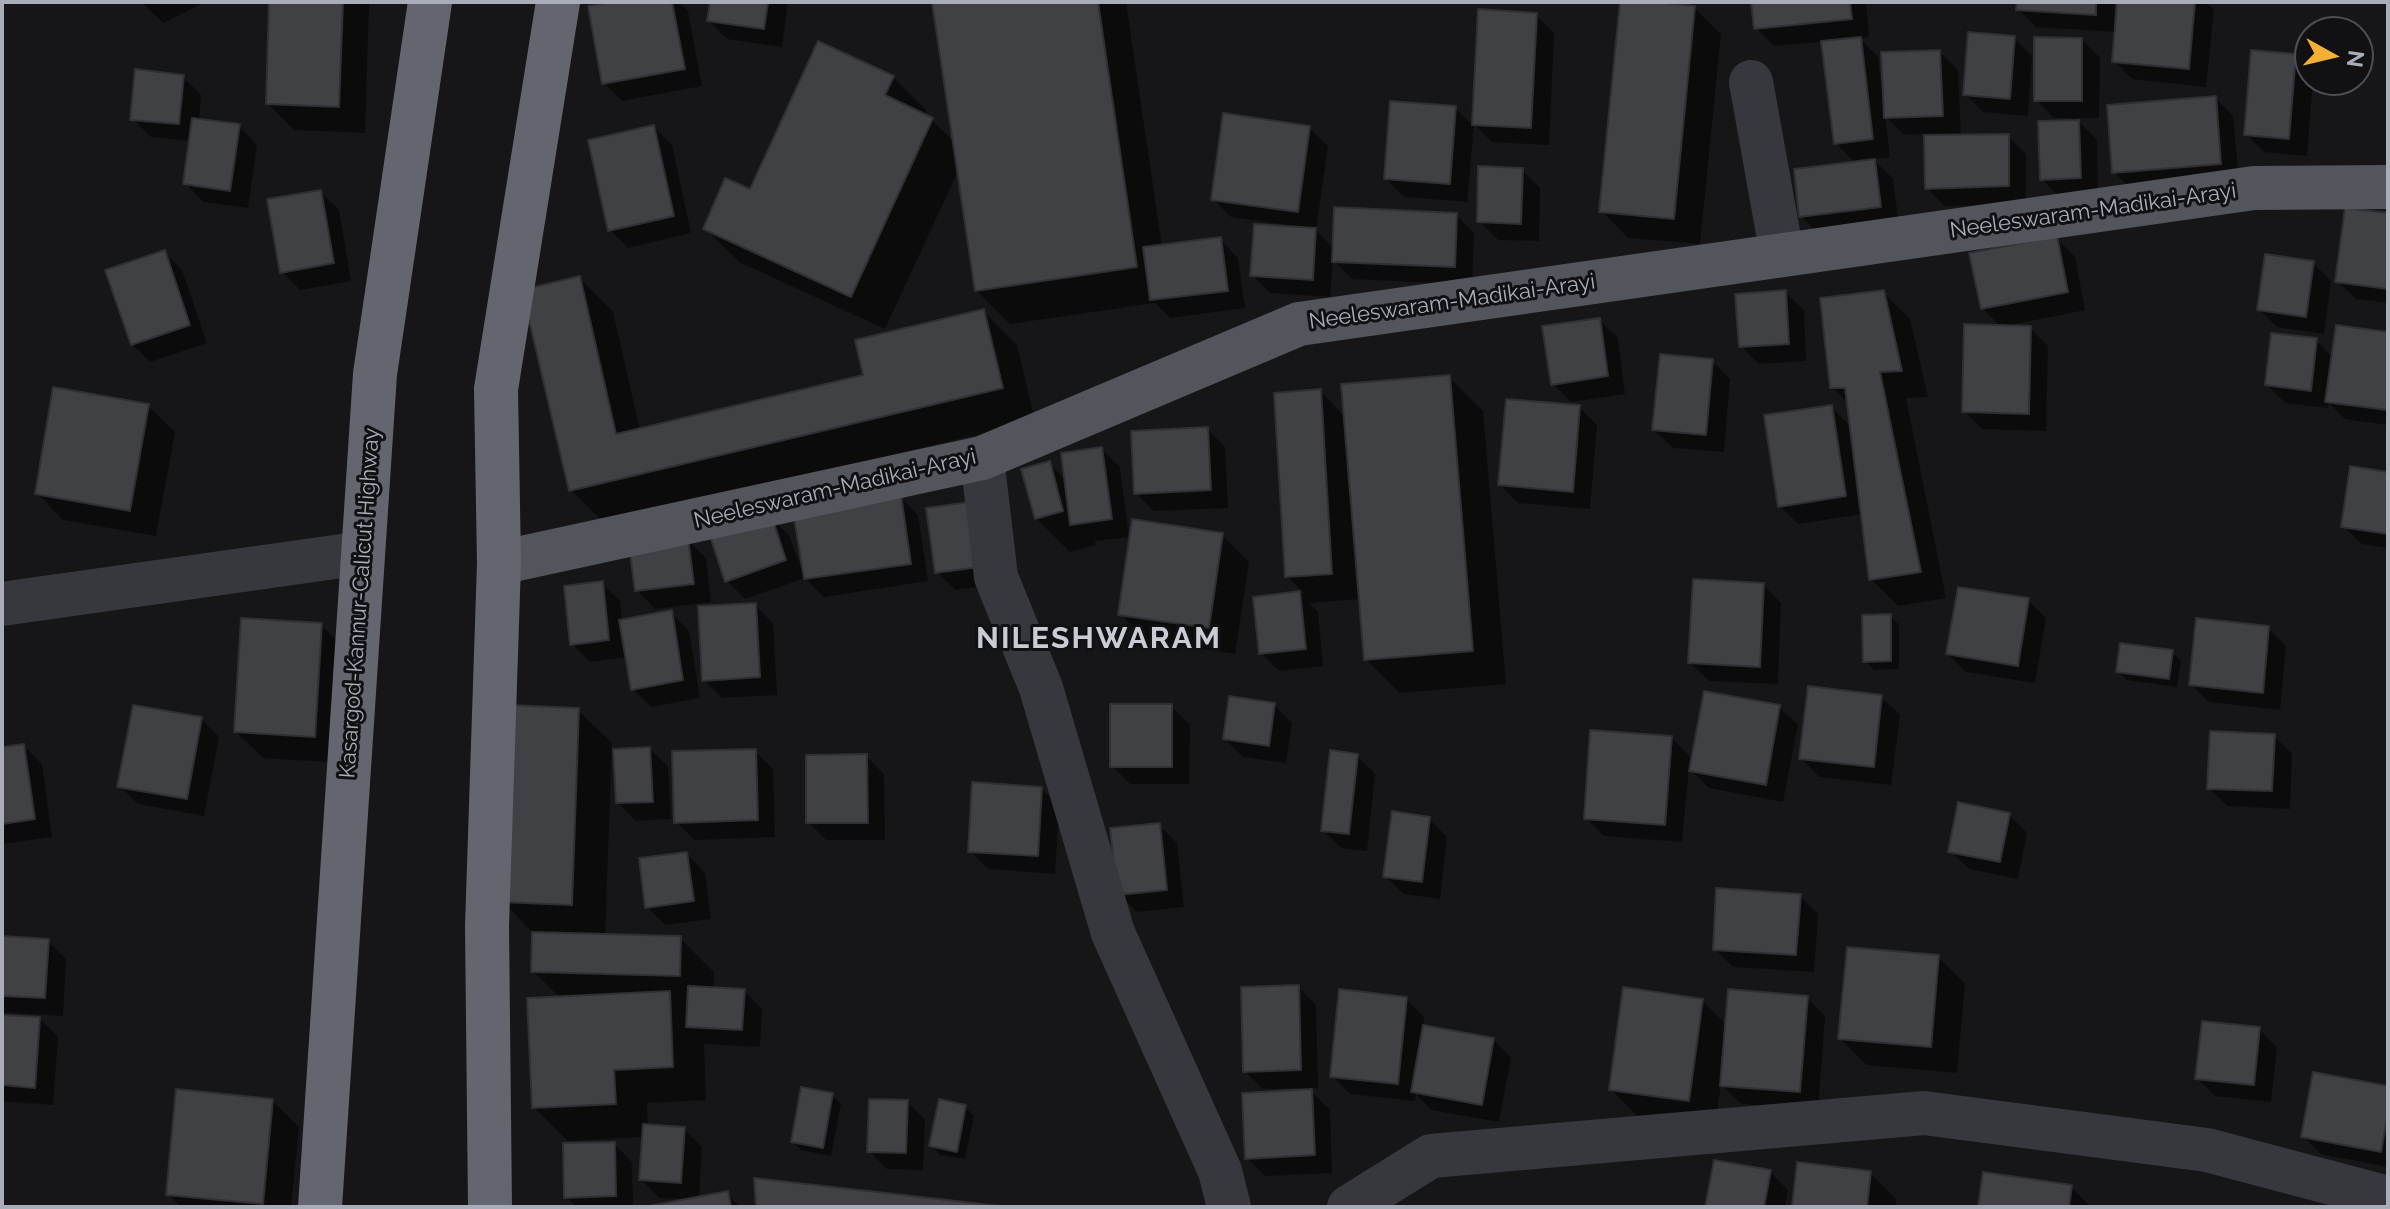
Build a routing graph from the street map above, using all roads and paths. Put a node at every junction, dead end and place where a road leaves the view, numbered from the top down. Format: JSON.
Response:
{"nodes":[{"id":1,"x":430,"y":2,"type":"edge"},
{"id":2,"x":558,"y":2,"type":"edge"},
{"id":3,"x":1751,"y":82,"type":"dead end"},
{"id":4,"x":2388,"y":187,"type":"edge"},
{"id":5,"x":1782,"y":255,"type":"junction"},
{"id":6,"x":982,"y":458,"type":"junction"},
{"id":7,"x":363,"y":553,"type":"junction"},
{"id":8,"x":499,"y":563,"type":"junction"},
{"id":9,"x":2,"y":604,"type":"edge"},
{"id":10,"x":2388,"y":1198,"type":"edge"},
{"id":11,"x":320,"y":1207,"type":"edge"},
{"id":12,"x":490,"y":1207,"type":"edge"},
{"id":13,"x":1229,"y":1207,"type":"edge"},
{"id":14,"x":1349,"y":1207,"type":"edge"}],
"edges":[{"from":1,"to":7,"type":"highway","name":"Kasargod-Kannur-Calicut Highway"},
{"from":2,"to":8,"type":"highway"},
{"from":3,"to":5,"type":"street"},
{"from":4,"to":5,"type":"main road","name":"Neeleswaram-Madikai-Arayi"},
{"from":5,"to":6,"type":"main road","name":"Neeleswaram-Madikai-Arayi"},
{"from":6,"to":8,"type":"main road","name":"Neeleswaram-Madikai-Arayi"},
{"from":6,"to":13,"type":"street"},
{"from":7,"to":9,"type":"street"},
{"from":7,"to":11,"type":"highway","name":"Kasargod-Kannur-Calicut Highway"},
{"from":8,"to":12,"type":"highway"},
{"from":10,"to":14,"type":"street"}]}
